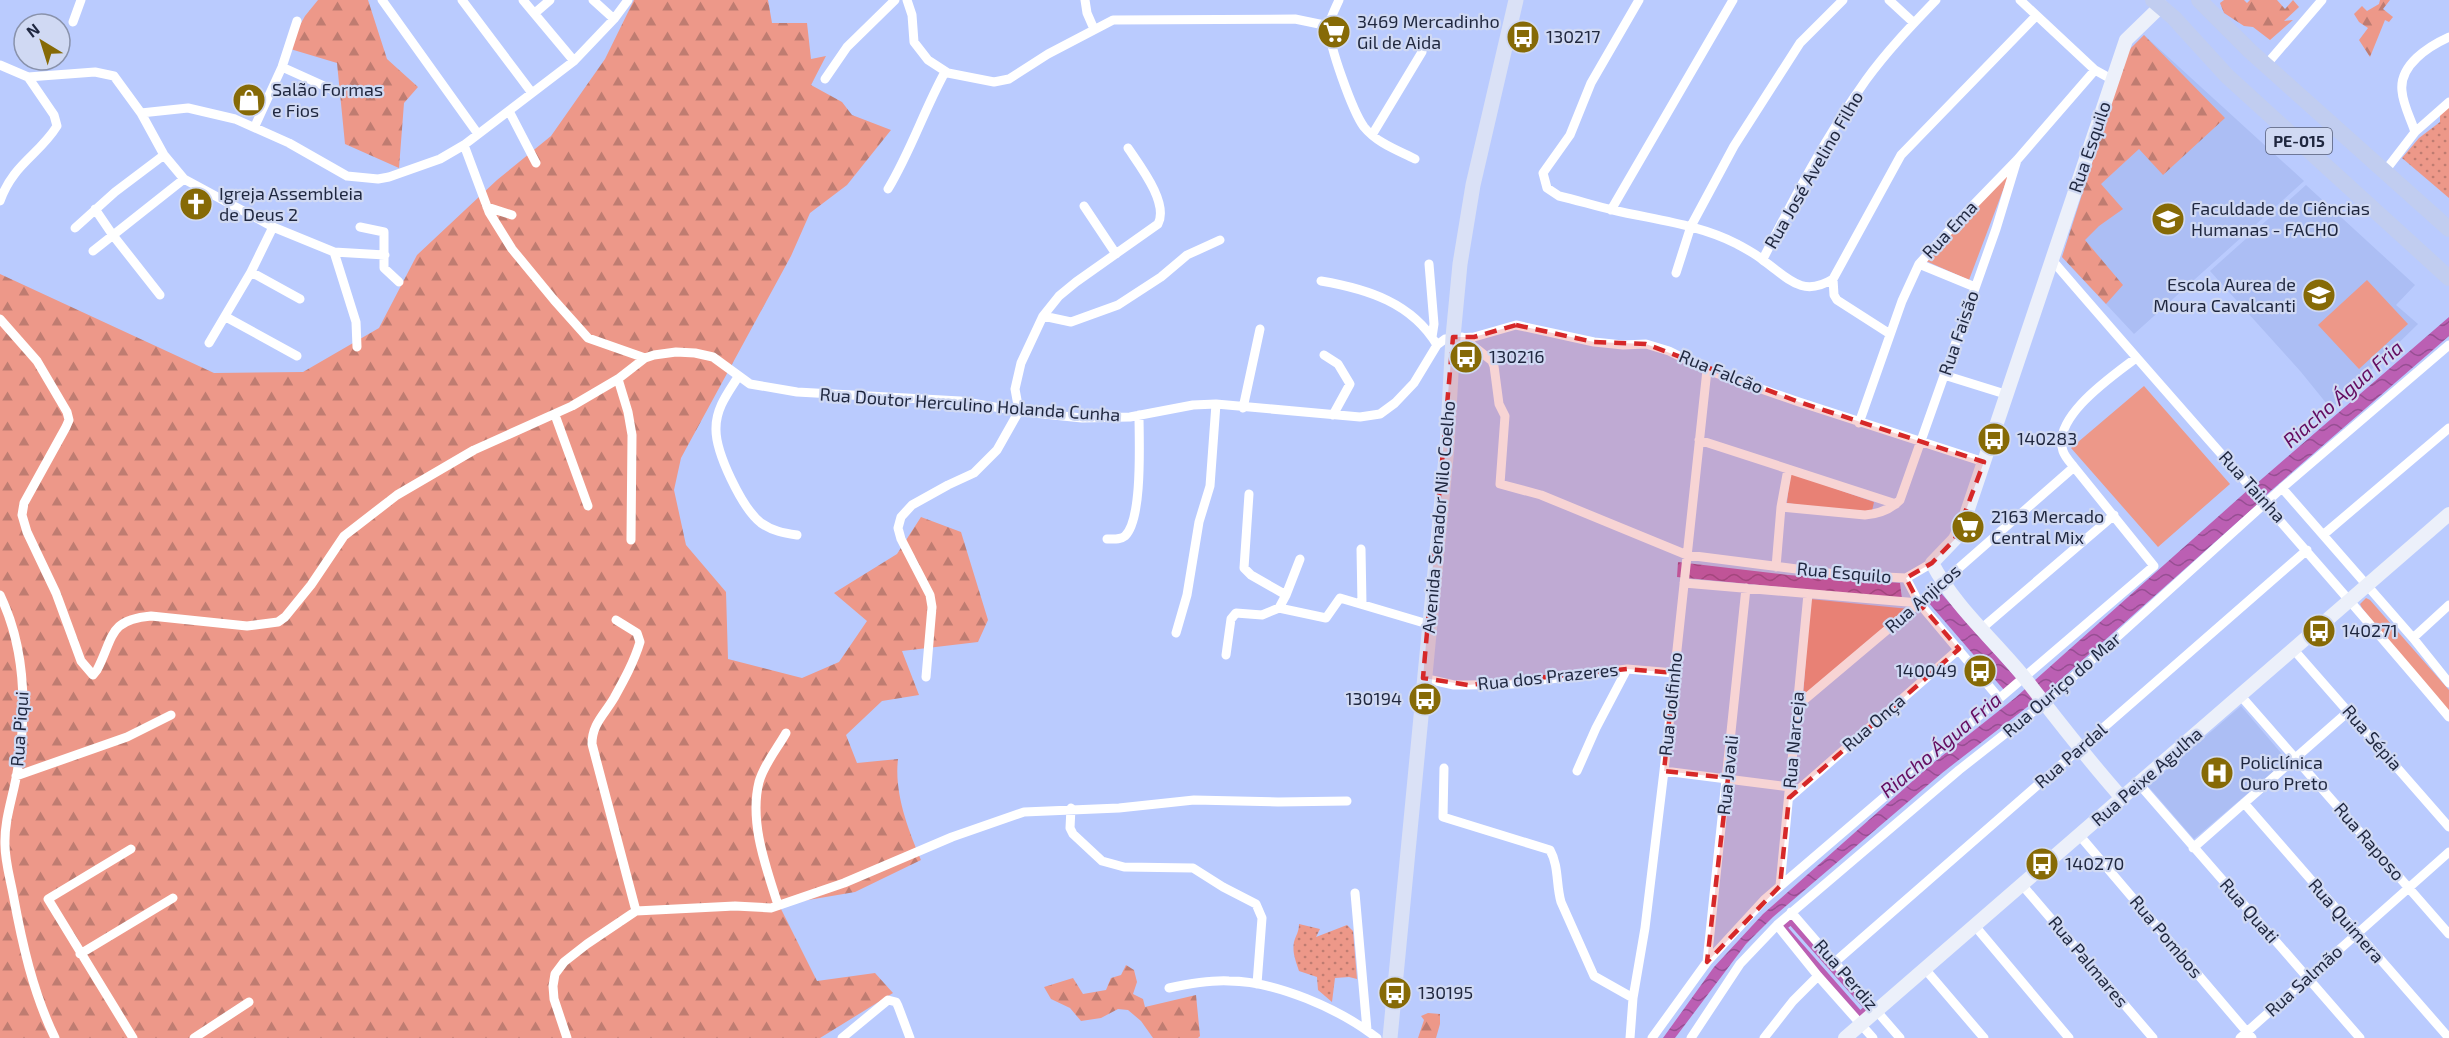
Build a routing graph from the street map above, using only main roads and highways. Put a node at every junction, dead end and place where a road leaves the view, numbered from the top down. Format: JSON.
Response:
{"nodes":[{"id":1,"x":1516,"y":0,"type":"edge"},
{"id":2,"x":2199,"y":0,"type":"edge"},
{"id":3,"x":2157,"y":3,"type":"edge"},
{"id":4,"x":2174,"y":18,"type":"junction"},
{"id":5,"x":2449,"y":229,"type":"edge"},
{"id":6,"x":2449,"y":263,"type":"edge"},
{"id":7,"x":2449,"y":278,"type":"edge"},
{"id":8,"x":1390,"y":1038,"type":"edge"}],
"edges":[{"from":1,"to":8,"type":"main road","name":"Avenida Senador Nilo Coelho"},
{"from":2,"to":5,"type":"highway","number":"PE-015"},
{"from":3,"to":4,"type":"highway","number":"PE-015"},
{"from":4,"to":6,"type":"highway","number":"PE-015"},
{"from":4,"to":7,"type":"highway","number":"PE-015"}]}
